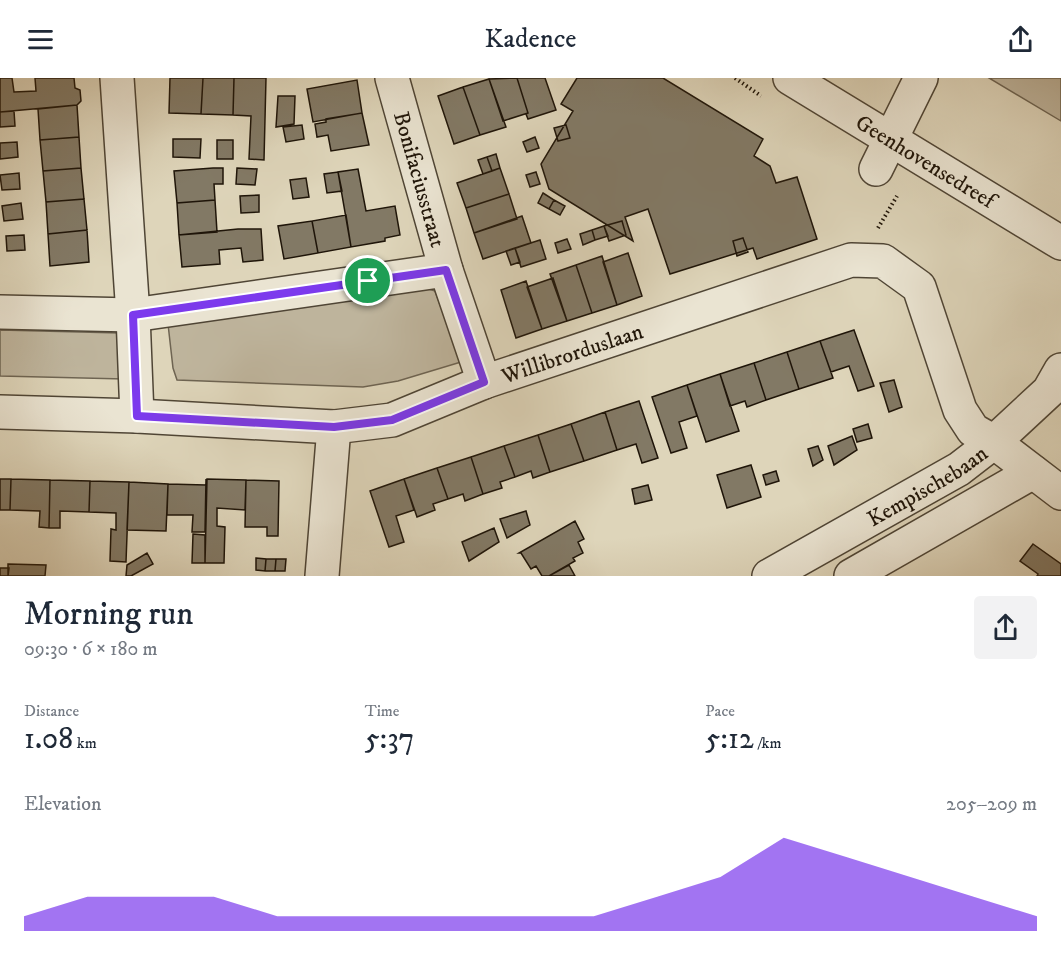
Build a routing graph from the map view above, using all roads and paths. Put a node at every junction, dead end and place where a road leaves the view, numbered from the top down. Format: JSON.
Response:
{"nodes":[{"id":1,"x":117,"y":78,"type":"edge"},
{"id":2,"x":392,"y":78,"type":"edge"},
{"id":3,"x":790,"y":78,"type":"edge"},
{"id":4,"x":921,"y":78,"type":"edge"},
{"id":5,"x":891,"y":140,"type":"junction"},
{"id":6,"x":876,"y":169,"type":"dead end"},
{"id":7,"x":898,"y":194,"type":"dead end"},
{"id":8,"x":1061,"y":243,"type":"edge"},
{"id":9,"x":859,"y":260,"type":"junction"},
{"id":10,"x":446,"y":270,"type":"junction"},
{"id":11,"x":0,"y":312,"type":"edge"},
{"id":12,"x":133,"y":315,"type":"junction"},
{"id":13,"x":1061,"y":370,"type":"edge"},
{"id":14,"x":484,"y":382,"type":"junction"},
{"id":15,"x":0,"y":412,"type":"edge"},
{"id":16,"x":137,"y":416,"type":"junction"},
{"id":17,"x":334,"y":427,"type":"junction"},
{"id":18,"x":994,"y":442,"type":"junction"},
{"id":19,"x":1033,"y":472,"type":"junction"},
{"id":20,"x":1061,"y":493,"type":"edge"},
{"id":21,"x":322,"y":576,"type":"edge"},
{"id":22,"x":770,"y":576,"type":"edge"},
{"id":23,"x":851,"y":576,"type":"edge"}],
"edges":[{"from":1,"to":12,"type":"street"},
{"from":2,"to":10,"type":"street","name":"Bonifaciusstraat"},
{"from":3,"to":5,"type":"street","name":"Geenhovensedreef"},
{"from":4,"to":5,"type":"street"},
{"from":5,"to":6,"type":"street"},
{"from":5,"to":8,"type":"street","name":"Geenhovensedreef"},
{"from":7,"to":9,"type":"path"},
{"from":9,"to":14,"type":"street","name":"Willibrorduslaan"},
{"from":9,"to":18,"type":"street","name":"Willibrorduslaan"},
{"from":10,"to":12,"type":"street"},
{"from":10,"to":14,"type":"street","name":"Bonifaciusstraat"},
{"from":11,"to":12,"type":"street"},
{"from":12,"to":16,"type":"street"},
{"from":13,"to":18,"type":"street","name":"Kempischebaan"},
{"from":14,"to":17,"type":"street","name":"Willibrorduslaan"},
{"from":15,"to":16,"type":"street","name":"Willibrorduslaan"},
{"from":16,"to":17,"type":"street","name":"Willibrorduslaan"},
{"from":17,"to":21,"type":"street"},
{"from":18,"to":19,"type":"street","name":"Willibrorduslaan"},
{"from":18,"to":22,"type":"street","name":"Kempischebaan"},
{"from":19,"to":20,"type":"street","name":"Willibrorduslaan"},
{"from":19,"to":23,"type":"street"}]}
